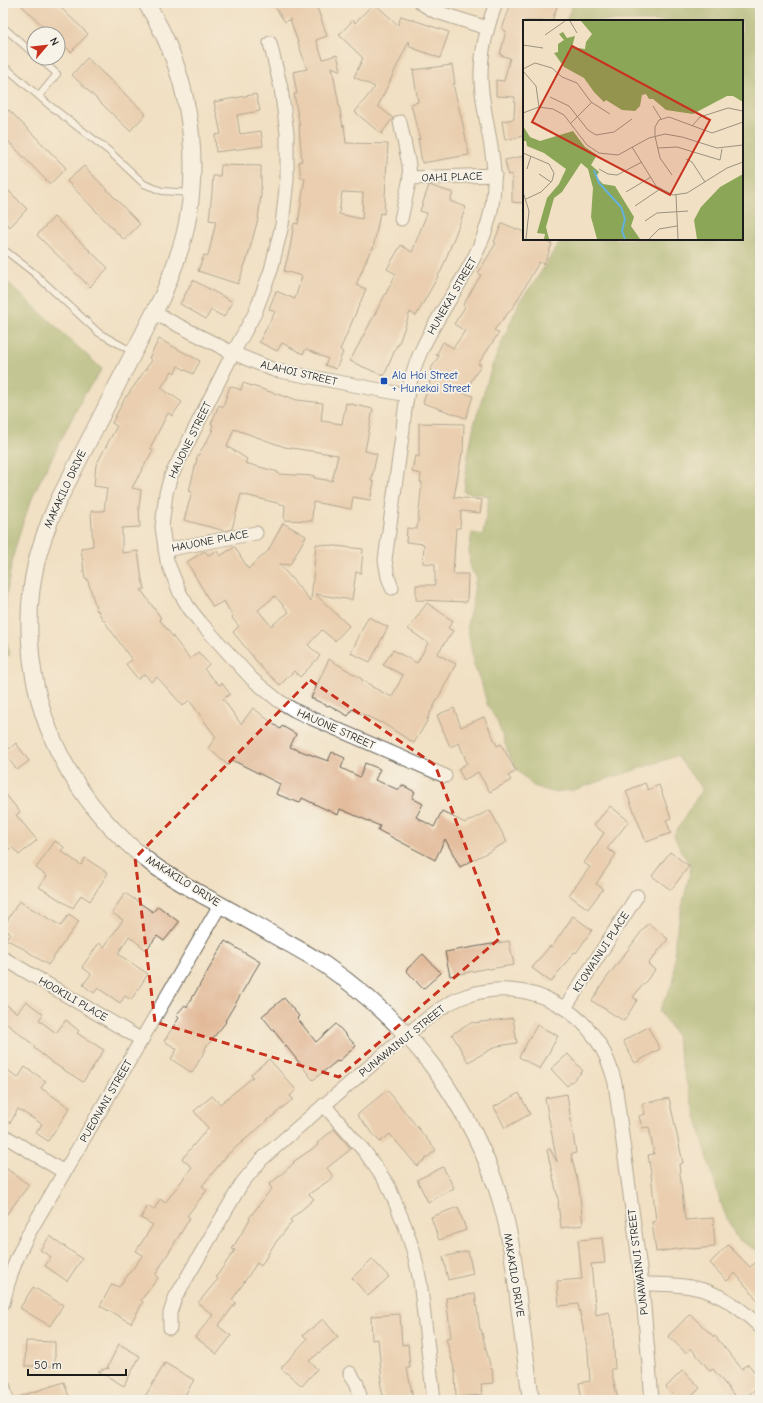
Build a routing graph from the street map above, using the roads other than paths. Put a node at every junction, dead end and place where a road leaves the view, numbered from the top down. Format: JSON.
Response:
{"nodes":[{"id":1,"x":146,"y":3,"type":"edge"},
{"id":2,"x":421,"y":3,"type":"edge"},
{"id":3,"x":496,"y":3,"type":"edge"},
{"id":4,"x":3,"y":27,"type":"edge"},
{"id":5,"x":487,"y":28,"type":"junction"},
{"id":6,"x":270,"y":43,"type":"dead end"},
{"id":7,"x":26,"y":47,"type":"edge"},
{"id":8,"x":3,"y":65,"type":"edge"},
{"id":9,"x":48,"y":66,"type":"edge"},
{"id":10,"x":39,"y":96,"type":"junction"},
{"id":11,"x":400,"y":122,"type":"dead end"},
{"id":12,"x":495,"y":175,"type":"junction"},
{"id":13,"x":410,"y":178,"type":"junction"},
{"id":14,"x":191,"y":193,"type":"junction"},
{"id":15,"x":401,"y":219,"type":"dead end"},
{"id":16,"x":3,"y":249,"type":"edge"},
{"id":17,"x":154,"y":312,"type":"junction"},
{"id":18,"x":134,"y":353,"type":"junction"},
{"id":19,"x":233,"y":353,"type":"junction"},
{"id":20,"x":407,"y":395,"type":"junction"},
{"id":21,"x":256,"y":533,"type":"dead end"},
{"id":22,"x":165,"y":550,"type":"junction"},
{"id":23,"x":392,"y":588,"type":"dead end"},
{"id":24,"x":445,"y":776,"type":"dead end"},
{"id":25,"x":637,"y":896,"type":"dead end"},
{"id":26,"x":220,"y":904,"type":"junction"},
{"id":27,"x":3,"y":958,"type":"edge"},
{"id":28,"x":564,"y":1008,"type":"junction"},
{"id":29,"x":406,"y":1035,"type":"junction"},
{"id":30,"x":142,"y":1040,"type":"junction"},
{"id":31,"x":324,"y":1106,"type":"junction"},
{"id":32,"x":3,"y":1135,"type":"edge"},
{"id":33,"x":64,"y":1172,"type":"junction"},
{"id":34,"x":642,"y":1284,"type":"junction"},
{"id":35,"x":4,"y":1297,"type":"edge"},
{"id":36,"x":760,"y":1327,"type":"edge"},
{"id":37,"x":170,"y":1328,"type":"dead end"},
{"id":38,"x":350,"y":1373,"type":"dead end"},
{"id":39,"x":3,"y":1384,"type":"edge"},
{"id":40,"x":6,"y":1400,"type":"edge"},
{"id":41,"x":360,"y":1400,"type":"edge"},
{"id":42,"x":434,"y":1400,"type":"edge"},
{"id":43,"x":531,"y":1400,"type":"edge"},
{"id":44,"x":652,"y":1400,"type":"edge"}],
"edges":[{"from":1,"to":14,"type":"street","name":"MAKAKILO DRIVE"},
{"from":2,"to":5,"type":"street"},
{"from":3,"to":5,"type":"street","name":"HUNEKAI STREET"},
{"from":4,"to":7,"type":"lane"},
{"from":5,"to":12,"type":"street","name":"HUNEKAI STREET"},
{"from":6,"to":19,"type":"street","name":"HAUONE STREET"},
{"from":8,"to":10,"type":"lane"},
{"from":9,"to":10,"type":"lane"},
{"from":10,"to":14,"type":"lane"},
{"from":11,"to":13,"type":"street","name":"OAHI PLACE"},
{"from":12,"to":13,"type":"street","name":"OAHI PLACE"},
{"from":12,"to":20,"type":"street","name":"HUNEKAI STREET"},
{"from":13,"to":15,"type":"street","name":"OAHI PLACE"},
{"from":14,"to":17,"type":"street","name":"MAKAKILO DRIVE"},
{"from":16,"to":18,"type":"lane"},
{"from":17,"to":18,"type":"street","name":"MAKAKILO DRIVE"},
{"from":17,"to":19,"type":"street","name":"ALAHOI STREET"},
{"from":18,"to":26,"type":"street","name":"MAKAKILO DRIVE"},
{"from":19,"to":20,"type":"street","name":"ALAHOI STREET"},
{"from":19,"to":22,"type":"street","name":"HAUONE STREET"},
{"from":20,"to":23,"type":"street","name":"HUNEKAI STREET"},
{"from":21,"to":22,"type":"street","name":"HAUONE PLACE"},
{"from":22,"to":24,"type":"street","name":"HAUONE STREET"},
{"from":25,"to":28,"type":"street","name":"KI'OWAINUI PLACE"},
{"from":26,"to":29,"type":"street","name":"MAKAKILO DRIVE"},
{"from":26,"to":30,"type":"street","name":"PUEONANI STREET"},
{"from":27,"to":30,"type":"street","name":"HOOKILI PLACE"},
{"from":28,"to":29,"type":"street","name":"PUNAWAINUI STREET"},
{"from":28,"to":34,"type":"street","name":"PUNAWAINUI STREET"},
{"from":29,"to":31,"type":"street","name":"PUNAWAINUI STREET"},
{"from":29,"to":43,"type":"street","name":"MAKAKILO DRIVE"},
{"from":30,"to":33,"type":"street","name":"PUEONANI STREET"},
{"from":31,"to":37,"type":"street","name":"PUNAWAINUI STREET"},
{"from":31,"to":42,"type":"street"},
{"from":32,"to":33,"type":"street"},
{"from":33,"to":35,"type":"street","name":"PUEONANI STREET"},
{"from":34,"to":36,"type":"street"},
{"from":34,"to":44,"type":"street","name":"PUNAWAINUI STREET"},
{"from":38,"to":41,"type":"street"},
{"from":39,"to":40,"type":"street"}]}
